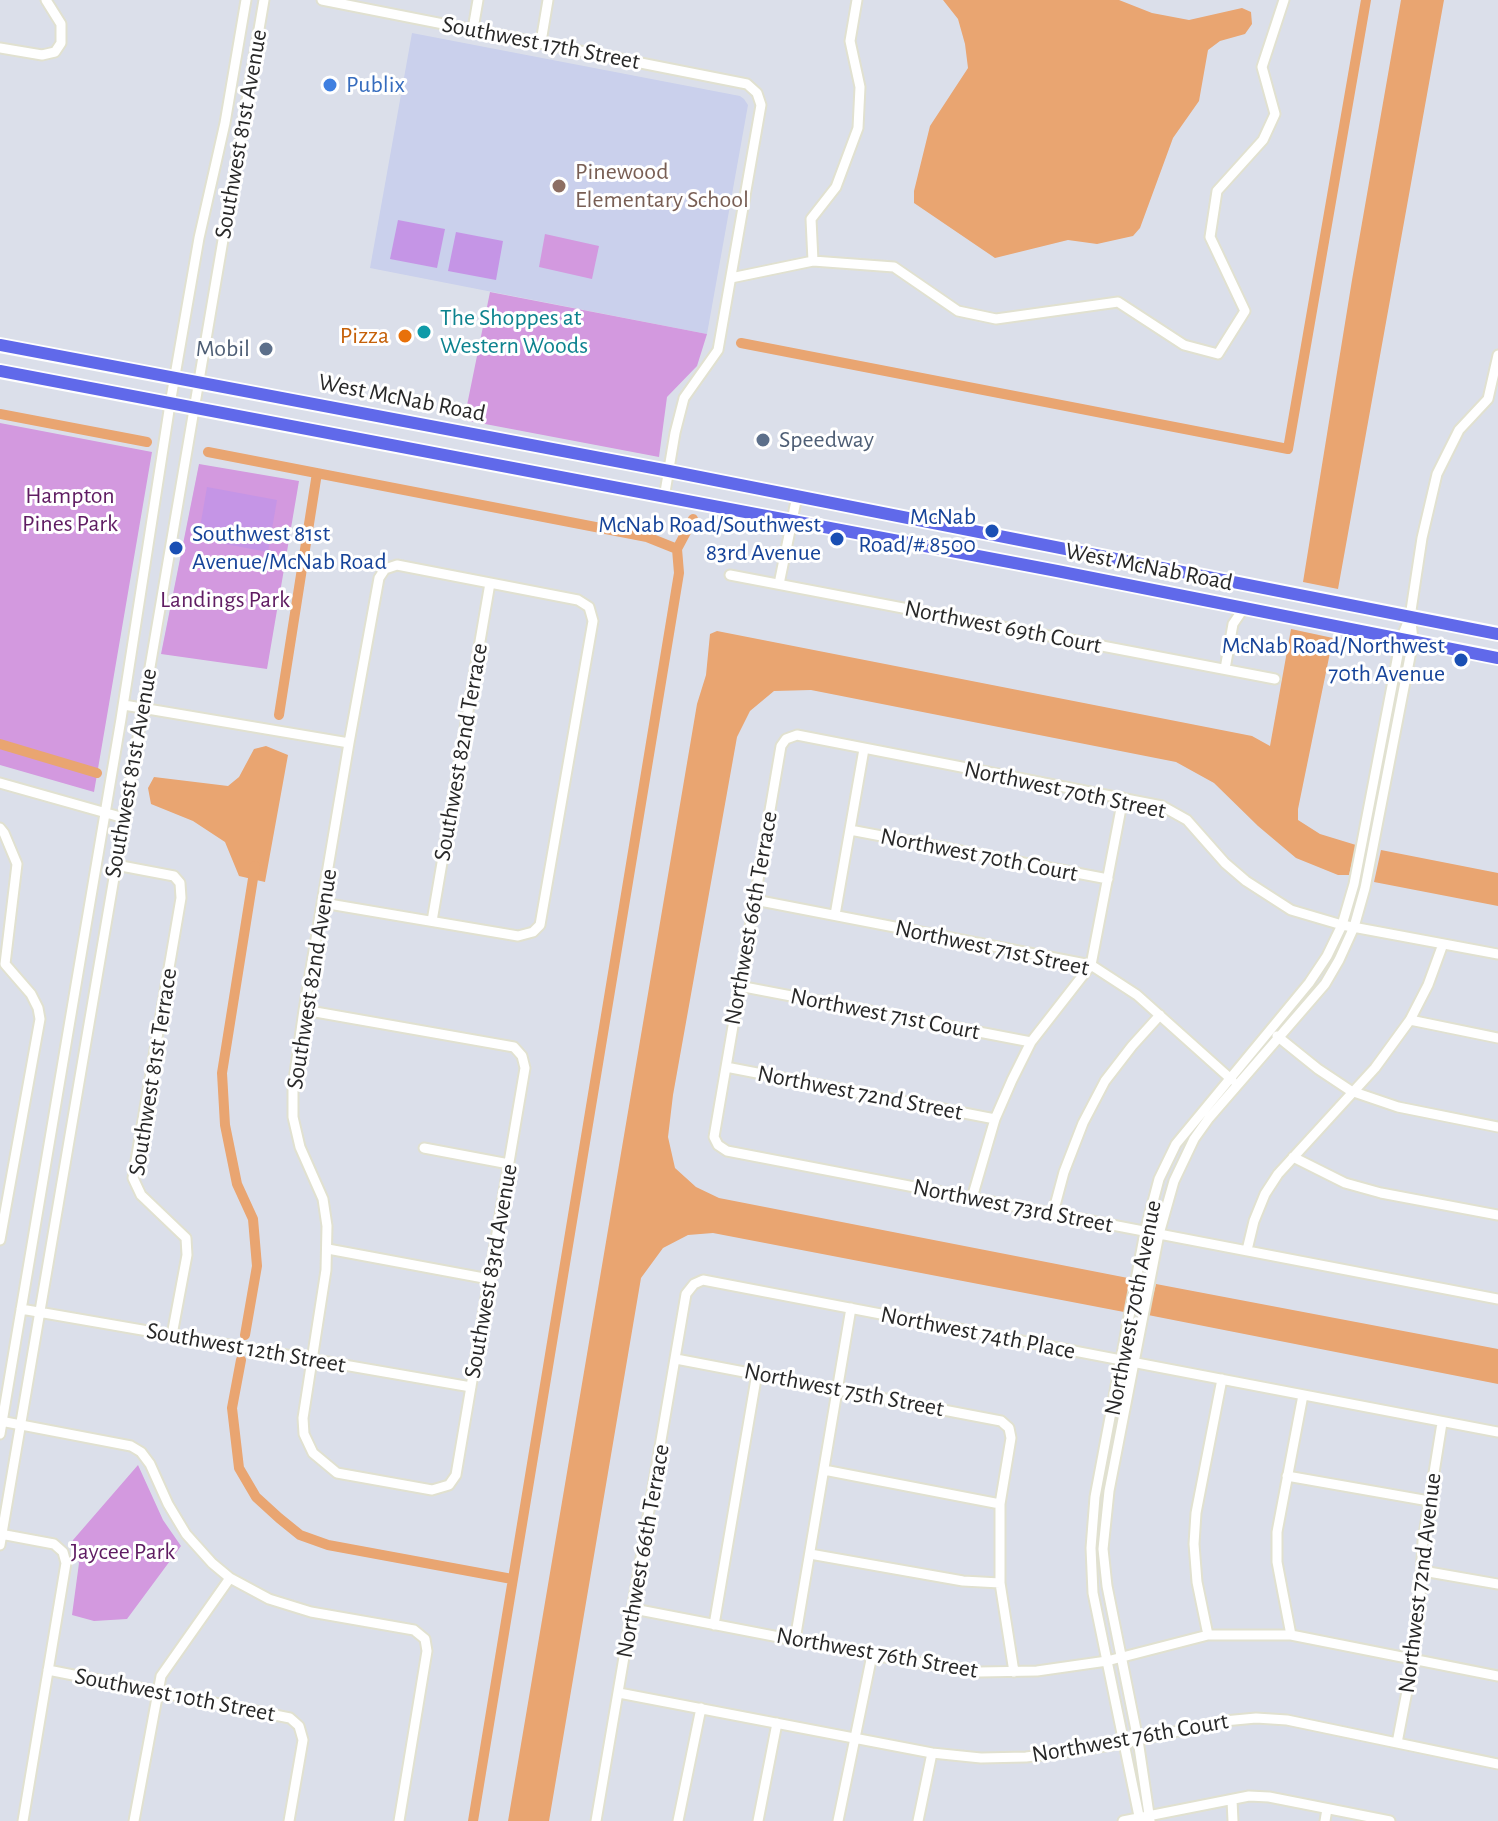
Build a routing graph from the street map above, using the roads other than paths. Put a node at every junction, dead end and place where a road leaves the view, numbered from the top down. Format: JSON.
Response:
{"nodes":[{"id":1,"x":46,"y":0,"type":"edge"},
{"id":2,"x":246,"y":0,"type":"edge"},
{"id":3,"x":264,"y":0,"type":"edge"},
{"id":4,"x":322,"y":0,"type":"edge"},
{"id":5,"x":478,"y":0,"type":"edge"},
{"id":6,"x":548,"y":0,"type":"edge"},
{"id":7,"x":857,"y":0,"type":"edge"},
{"id":8,"x":1284,"y":0,"type":"edge"},
{"id":9,"x":335,"y":1,"type":"edge"},
{"id":10,"x":473,"y":29,"type":"junction"},
{"id":11,"x":541,"y":42,"type":"junction"},
{"id":12,"x":0,"y":48,"type":"edge"},
{"id":13,"x":813,"y":261,"type":"junction"},
{"id":14,"x":731,"y":278,"type":"junction"},
{"id":15,"x":0,"y":345,"type":"edge"},
{"id":16,"x":1498,"y":355,"type":"edge"},
{"id":17,"x":0,"y":371,"type":"edge"},
{"id":18,"x":175,"y":379,"type":"junction"},
{"id":19,"x":198,"y":383,"type":"junction"},
{"id":20,"x":170,"y":404,"type":"junction"},
{"id":21,"x":193,"y":408,"type":"junction"},
{"id":22,"x":669,"y":471,"type":"junction"},
{"id":23,"x":797,"y":496,"type":"junction"},
{"id":24,"x":664,"y":498,"type":"junction"},
{"id":25,"x":791,"y":521,"type":"junction"},
{"id":26,"x":730,"y":575,"type":"dead end"},
{"id":27,"x":490,"y":583,"type":"junction"},
{"id":28,"x":779,"y":584,"type":"junction"},
{"id":29,"x":1244,"y":608,"type":"junction"},
{"id":30,"x":1410,"y":617,"type":"junction"},
{"id":31,"x":1498,"y":634,"type":"edge"},
{"id":32,"x":1407,"y":640,"type":"junction"},
{"id":33,"x":1498,"y":658,"type":"edge"},
{"id":34,"x":1225,"y":669,"type":"junction"},
{"id":35,"x":1275,"y":679,"type":"dead end"},
{"id":36,"x":124,"y":705,"type":"junction"},
{"id":37,"x":142,"y":708,"type":"junction"},
{"id":38,"x":786,"y":739,"type":"joint"},
{"id":39,"x":349,"y":743,"type":"junction"},
{"id":40,"x":864,"y":749,"type":"junction"},
{"id":41,"x":0,"y":783,"type":"edge"},
{"id":42,"x":1123,"y":798,"type":"junction"},
{"id":43,"x":106,"y":814,"type":"junction"},
{"id":44,"x":124,"y":818,"type":"junction"},
{"id":45,"x":0,"y":828,"type":"edge"},
{"id":46,"x":850,"y":830,"type":"junction"},
{"id":47,"x":116,"y":865,"type":"junction"},
{"id":48,"x":1108,"y":879,"type":"junction"},
{"id":49,"x":755,"y":900,"type":"junction"},
{"id":50,"x":323,"y":903,"type":"junction"},
{"id":51,"x":835,"y":915,"type":"junction"},
{"id":52,"x":432,"y":921,"type":"junction"},
{"id":53,"x":1342,"y":925,"type":"junction"},
{"id":54,"x":1354,"y":927,"type":"junction"},
{"id":55,"x":1443,"y":944,"type":"junction"},
{"id":56,"x":1498,"y":954,"type":"edge"},
{"id":57,"x":1091,"y":965,"type":"junction"},
{"id":58,"x":739,"y":986,"type":"junction"},
{"id":59,"x":304,"y":1010,"type":"junction"},
{"id":60,"x":1160,"y":1015,"type":"junction"},
{"id":61,"x":1410,"y":1020,"type":"junction"},
{"id":62,"x":1271,"y":1031,"type":"junction"},
{"id":63,"x":1498,"y":1038,"type":"edge"},
{"id":64,"x":1280,"y":1039,"type":"junction"},
{"id":65,"x":1031,"y":1042,"type":"junction"},
{"id":66,"x":726,"y":1067,"type":"junction"},
{"id":67,"x":1229,"y":1078,"type":"junction"},
{"id":68,"x":1238,"y":1085,"type":"junction"},
{"id":69,"x":1351,"y":1091,"type":"junction"},
{"id":70,"x":995,"y":1119,"type":"junction"},
{"id":71,"x":1498,"y":1127,"type":"edge"},
{"id":72,"x":718,"y":1145,"type":"joint"},
{"id":73,"x":424,"y":1148,"type":"dead end"},
{"id":74,"x":1293,"y":1157,"type":"junction"},
{"id":75,"x":509,"y":1164,"type":"junction"},
{"id":76,"x":972,"y":1198,"type":"junction"},
{"id":77,"x":1053,"y":1213,"type":"junction"},
{"id":78,"x":1498,"y":1215,"type":"edge"},
{"id":79,"x":1145,"y":1232,"type":"junction"},
{"id":80,"x":1159,"y":1234,"type":"junction"},
{"id":81,"x":0,"y":1240,"type":"edge"},
{"id":82,"x":328,"y":1249,"type":"junction"},
{"id":83,"x":1247,"y":1250,"type":"junction"},
{"id":84,"x":489,"y":1279,"type":"junction"},
{"id":85,"x":694,"y":1284,"type":"joint"},
{"id":86,"x":1498,"y":1299,"type":"edge"},
{"id":87,"x":851,"y":1308,"type":"junction"},
{"id":88,"x":21,"y":1309,"type":"junction"},
{"id":89,"x":39,"y":1312,"type":"junction"},
{"id":90,"x":172,"y":1335,"type":"junction"},
{"id":91,"x":311,"y":1359,"type":"junction"},
{"id":92,"x":676,"y":1359,"type":"junction"},
{"id":93,"x":1121,"y":1361,"type":"junction"},
{"id":94,"x":1134,"y":1364,"type":"junction"},
{"id":95,"x":757,"y":1373,"type":"junction"},
{"id":96,"x":1222,"y":1379,"type":"junction"},
{"id":97,"x":471,"y":1387,"type":"junction"},
{"id":98,"x":837,"y":1390,"type":"junction"},
{"id":99,"x":1303,"y":1395,"type":"junction"},
{"id":100,"x":1,"y":1422,"type":"edge"},
{"id":101,"x":1442,"y":1423,"type":"junction"},
{"id":102,"x":20,"y":1426,"type":"junction"},
{"id":103,"x":1498,"y":1432,"type":"edge"},
{"id":104,"x":0,"y":1434,"type":"edge"},
{"id":105,"x":824,"y":1470,"type":"junction"},
{"id":106,"x":1287,"y":1476,"type":"junction"},
{"id":107,"x":449,"y":1485,"type":"joint"},
{"id":108,"x":1429,"y":1501,"type":"junction"},
{"id":109,"x":1000,"y":1504,"type":"junction"},
{"id":110,"x":1,"y":1538,"type":"edge"},
{"id":111,"x":810,"y":1554,"type":"junction"},
{"id":112,"x":1423,"y":1571,"type":"junction"},
{"id":113,"x":230,"y":1578,"type":"junction"},
{"id":114,"x":1000,"y":1583,"type":"junction"},
{"id":115,"x":1498,"y":1584,"type":"edge"},
{"id":116,"x":634,"y":1609,"type":"junction"},
{"id":117,"x":714,"y":1625,"type":"junction"},
{"id":118,"x":1208,"y":1635,"type":"junction"},
{"id":119,"x":1291,"y":1635,"type":"junction"},
{"id":120,"x":795,"y":1640,"type":"junction"},
{"id":121,"x":872,"y":1655,"type":"junction"},
{"id":122,"x":1121,"y":1658,"type":"junction"},
{"id":123,"x":1413,"y":1660,"type":"junction"},
{"id":124,"x":1107,"y":1661,"type":"junction"},
{"id":125,"x":48,"y":1670,"type":"junction"},
{"id":126,"x":1014,"y":1672,"type":"junction"},
{"id":127,"x":1498,"y":1676,"type":"edge"},
{"id":128,"x":157,"y":1690,"type":"junction"},
{"id":129,"x":619,"y":1693,"type":"junction"},
{"id":130,"x":701,"y":1708,"type":"junction"},
{"id":131,"x":777,"y":1723,"type":"junction"},
{"id":132,"x":854,"y":1737,"type":"junction"},
{"id":133,"x":1138,"y":1740,"type":"junction"},
{"id":134,"x":1124,"y":1743,"type":"junction"},
{"id":135,"x":1397,"y":1743,"type":"junction"},
{"id":136,"x":932,"y":1753,"type":"junction"},
{"id":137,"x":1498,"y":1764,"type":"edge"},
{"id":138,"x":1232,"y":1800,"type":"junction"},
{"id":139,"x":1327,"y":1809,"type":"junction"},
{"id":140,"x":1144,"y":1819,"type":"edge"},
{"id":141,"x":23,"y":1821,"type":"edge"},
{"id":142,"x":134,"y":1821,"type":"edge"},
{"id":143,"x":289,"y":1821,"type":"edge"},
{"id":144,"x":399,"y":1821,"type":"edge"},
{"id":145,"x":596,"y":1821,"type":"edge"},
{"id":146,"x":678,"y":1821,"type":"edge"},
{"id":147,"x":758,"y":1821,"type":"edge"},
{"id":148,"x":838,"y":1821,"type":"edge"},
{"id":149,"x":918,"y":1821,"type":"edge"},
{"id":150,"x":1123,"y":1821,"type":"edge"},
{"id":151,"x":1233,"y":1821,"type":"edge"},
{"id":152,"x":1325,"y":1821,"type":"edge"},
{"id":153,"x":1390,"y":1821,"type":"edge"}],
"edges":[{"from":1,"to":12,"type":"street"},
{"from":2,"to":18,"type":"street","name":"Southwest 81st Avenue"},
{"from":3,"to":19,"type":"street","name":"Southwest 81st Avenue"},
{"from":4,"to":9,"type":"street","name":"Southwest 17th Street"},
{"from":5,"to":10,"type":"street"},
{"from":6,"to":11,"type":"street"},
{"from":7,"to":13,"type":"street"},
{"from":8,"to":13,"type":"street"},
{"from":9,"to":10,"type":"street","name":"Southwest 17th Street"},
{"from":10,"to":11,"type":"street","name":"Southwest 17th Street"},
{"from":11,"to":14,"type":"street","name":"Southwest 17th Street"},
{"from":13,"to":14,"type":"street"},
{"from":14,"to":22,"type":"street"},
{"from":15,"to":18,"type":"main road","name":"West McNab Road"},
{"from":16,"to":30,"type":"street","name":"Northwest 70th Avenue"},
{"from":17,"to":20,"type":"main road","name":"West McNab Road"},
{"from":18,"to":19,"type":"main road","name":"West McNab Road"},
{"from":18,"to":20,"type":"street","name":"Southwest 81st Avenue"},
{"from":19,"to":21,"type":"street","name":"Southwest 81st Avenue"},
{"from":19,"to":22,"type":"main road","name":"West McNab Road"},
{"from":20,"to":21,"type":"main road","name":"West McNab Road"},
{"from":20,"to":36,"type":"street","name":"Southwest 81st Avenue"},
{"from":21,"to":24,"type":"main road","name":"West McNab Road"},
{"from":21,"to":37,"type":"street","name":"Southwest 81st Avenue"},
{"from":22,"to":23,"type":"main road","name":"West McNab Road"},
{"from":22,"to":24,"type":"street"},
{"from":23,"to":25,"type":"street"},
{"from":23,"to":30,"type":"main road","name":"West McNab Road"},
{"from":24,"to":25,"type":"main road","name":"West McNab Road"},
{"from":25,"to":28,"type":"street"},
{"from":25,"to":29,"type":"main road","name":"West McNab Road"},
{"from":26,"to":28,"type":"street","name":"Northwest 69th Court"},
{"from":27,"to":39,"type":"street","name":"Southwest 82nd Avenue"},
{"from":27,"to":52,"type":"street","name":"Southwest 82nd Terrace"},
{"from":27,"to":52,"type":"street"},
{"from":28,"to":34,"type":"street","name":"Northwest 69th Court"},
{"from":29,"to":32,"type":"main road","name":"West McNab Road"},
{"from":29,"to":34,"type":"street"},
{"from":30,"to":31,"type":"main road","name":"West McNab Road"},
{"from":30,"to":32,"type":"street","name":"Northwest 70th Avenue"},
{"from":32,"to":33,"type":"main road","name":"West McNab Road"},
{"from":32,"to":53,"type":"street","name":"Northwest 70th Avenue"},
{"from":32,"to":54,"type":"street","name":"Northwest 70th Avenue"},
{"from":34,"to":35,"type":"street","name":"Northwest 69th Court"},
{"from":36,"to":37,"type":"street"},
{"from":36,"to":43,"type":"street","name":"Southwest 81st Avenue"},
{"from":37,"to":39,"type":"street"},
{"from":37,"to":44,"type":"street","name":"Southwest 81st Avenue"},
{"from":38,"to":40,"type":"street","name":"Northwest 70th Street"},
{"from":38,"to":49,"type":"street","name":"Northwest 66th Terrace"},
{"from":39,"to":50,"type":"street","name":"Southwest 82nd Avenue"},
{"from":40,"to":42,"type":"street","name":"Northwest 70th Street"},
{"from":40,"to":46,"type":"street"},
{"from":41,"to":43,"type":"street"},
{"from":42,"to":48,"type":"street"},
{"from":42,"to":53,"type":"street","name":"Northwest 70th Street"},
{"from":43,"to":44,"type":"street"},
{"from":43,"to":88,"type":"street","name":"Southwest 81st Avenue"},
{"from":44,"to":47,"type":"street","name":"Southwest 81st Avenue"},
{"from":45,"to":81,"type":"street"},
{"from":46,"to":48,"type":"street","name":"Northwest 70th Court"},
{"from":46,"to":51,"type":"street"},
{"from":47,"to":89,"type":"street","name":"Southwest 81st Avenue"},
{"from":47,"to":90,"type":"street","name":"Southwest 81st Terrace"},
{"from":48,"to":57,"type":"street"},
{"from":49,"to":51,"type":"street","name":"Northwest 71st Street"},
{"from":49,"to":58,"type":"street","name":"Northwest 66th Terrace"},
{"from":50,"to":52,"type":"street"},
{"from":50,"to":59,"type":"street","name":"Southwest 82nd Avenue"},
{"from":51,"to":57,"type":"street","name":"Northwest 71st Street"},
{"from":53,"to":54,"type":"street","name":"Northwest 70th Street"},
{"from":53,"to":62,"type":"street","name":"Northwest 70th Avenue"},
{"from":54,"to":55,"type":"street","name":"Northwest 70th Street"},
{"from":54,"to":64,"type":"street","name":"Northwest 70th Avenue"},
{"from":55,"to":56,"type":"street","name":"Northwest 70th Street"},
{"from":55,"to":61,"type":"street"},
{"from":57,"to":60,"type":"street","name":"Northwest 71st Street"},
{"from":57,"to":65,"type":"street"},
{"from":58,"to":65,"type":"street","name":"Northwest 71st Court"},
{"from":58,"to":66,"type":"street","name":"Northwest 66th Terrace"},
{"from":59,"to":75,"type":"street","name":"Southwest 83rd Avenue"},
{"from":59,"to":82,"type":"street","name":"Southwest 82nd Avenue"},
{"from":60,"to":67,"type":"street","name":"Northwest 71st Street"},
{"from":60,"to":77,"type":"street"},
{"from":61,"to":63,"type":"street"},
{"from":61,"to":69,"type":"street"},
{"from":62,"to":64,"type":"street"},
{"from":62,"to":67,"type":"street","name":"Northwest 70th Avenue"},
{"from":64,"to":68,"type":"street","name":"Northwest 70th Avenue"},
{"from":64,"to":69,"type":"street"},
{"from":65,"to":70,"type":"street"},
{"from":66,"to":70,"type":"street","name":"Northwest 72nd Street"},
{"from":66,"to":72,"type":"street","name":"Northwest 66th Terrace"},
{"from":67,"to":68,"type":"street","name":"Northwest 71st Street"},
{"from":67,"to":79,"type":"street","name":"Northwest 70th Avenue"},
{"from":68,"to":80,"type":"street","name":"Northwest 70th Avenue"},
{"from":69,"to":71,"type":"street"},
{"from":69,"to":74,"type":"street"},
{"from":70,"to":76,"type":"street"},
{"from":72,"to":76,"type":"street","name":"Northwest 73rd Street"},
{"from":73,"to":75,"type":"street"},
{"from":74,"to":78,"type":"street"},
{"from":74,"to":83,"type":"street"},
{"from":75,"to":84,"type":"street","name":"Southwest 83rd Avenue"},
{"from":76,"to":77,"type":"street","name":"Northwest 73rd Street"},
{"from":77,"to":79,"type":"street","name":"Northwest 73rd Street"},
{"from":79,"to":80,"type":"street","name":"Northwest 73rd Street"},
{"from":79,"to":93,"type":"street","name":"Northwest 70th Avenue"},
{"from":80,"to":83,"type":"street","name":"Northwest 73rd Street"},
{"from":80,"to":94,"type":"street","name":"Northwest 70th Avenue"},
{"from":82,"to":84,"type":"street"},
{"from":82,"to":91,"type":"street","name":"Southwest 82nd Avenue"},
{"from":83,"to":86,"type":"street","name":"Northwest 73rd Street"},
{"from":84,"to":97,"type":"street","name":"Southwest 83rd Avenue"},
{"from":85,"to":87,"type":"street","name":"Northwest 74th Place"},
{"from":85,"to":92,"type":"street","name":"Northwest 66th Terrace"},
{"from":87,"to":93,"type":"street","name":"Northwest 74th Place"},
{"from":87,"to":98,"type":"street"},
{"from":88,"to":89,"type":"street","name":"Southwest 12th Street"},
{"from":88,"to":100,"type":"street","name":"Southwest 81st Avenue"},
{"from":89,"to":90,"type":"street","name":"Southwest 12th Street"},
{"from":89,"to":102,"type":"street","name":"Southwest 81st Avenue"},
{"from":90,"to":91,"type":"street","name":"Southwest 12th Street"},
{"from":91,"to":97,"type":"street","name":"Southwest 12th Street"},
{"from":91,"to":107,"type":"street","name":"Southwest 82nd Avenue"},
{"from":92,"to":95,"type":"street","name":"Northwest 75th Street"},
{"from":92,"to":116,"type":"street","name":"Northwest 66th Terrace"},
{"from":93,"to":94,"type":"street","name":"Northwest 74th Place"},
{"from":93,"to":124,"type":"street","name":"Northwest 70th Avenue"},
{"from":94,"to":96,"type":"street","name":"Northwest 74th Place"},
{"from":94,"to":122,"type":"street","name":"Northwest 70th Avenue"},
{"from":95,"to":98,"type":"street","name":"Northwest 75th Street"},
{"from":95,"to":117,"type":"street"},
{"from":96,"to":99,"type":"street","name":"Northwest 74th Place"},
{"from":96,"to":118,"type":"street"},
{"from":97,"to":107,"type":"street","name":"Southwest 83rd Avenue"},
{"from":98,"to":105,"type":"street"},
{"from":98,"to":109,"type":"street","name":"Northwest 75th Street"},
{"from":99,"to":101,"type":"street","name":"Northwest 74th Place"},
{"from":99,"to":106,"type":"street"},
{"from":100,"to":102,"type":"street"},
{"from":100,"to":104,"type":"street","name":"Southwest 81st Avenue"},
{"from":101,"to":103,"type":"street","name":"Northwest 74th Place"},
{"from":101,"to":108,"type":"street","name":"Northwest 72nd Avenue"},
{"from":102,"to":110,"type":"street","name":"Southwest 81st Avenue"},
{"from":102,"to":113,"type":"street"},
{"from":105,"to":109,"type":"street"},
{"from":105,"to":111,"type":"street"},
{"from":106,"to":108,"type":"street"},
{"from":106,"to":119,"type":"street"},
{"from":108,"to":112,"type":"street","name":"Northwest 72nd Avenue"},
{"from":109,"to":114,"type":"street"},
{"from":110,"to":125,"type":"street"},
{"from":111,"to":114,"type":"street"},
{"from":111,"to":120,"type":"street"},
{"from":112,"to":115,"type":"street"},
{"from":112,"to":123,"type":"street","name":"Northwest 72nd Avenue"},
{"from":113,"to":128,"type":"street"},
{"from":113,"to":144,"type":"street"},
{"from":114,"to":126,"type":"street"},
{"from":116,"to":117,"type":"street","name":"Northwest 76th Street"},
{"from":116,"to":129,"type":"street","name":"Northwest 66th Terrace"},
{"from":117,"to":120,"type":"street","name":"Northwest 76th Street"},
{"from":118,"to":119,"type":"street","name":"Northwest 76th Street"},
{"from":118,"to":122,"type":"street","name":"Northwest 76th Street"},
{"from":119,"to":123,"type":"street","name":"Northwest 76th Street"},
{"from":120,"to":121,"type":"street","name":"Northwest 76th Street"},
{"from":121,"to":126,"type":"street","name":"Northwest 76th Street"},
{"from":121,"to":132,"type":"street"},
{"from":122,"to":124,"type":"street","name":"Northwest 76th Street"},
{"from":122,"to":133,"type":"street","name":"Northwest 70th Avenue"},
{"from":123,"to":127,"type":"street","name":"Northwest 76th Street"},
{"from":123,"to":135,"type":"street","name":"Northwest 72nd Avenue"},
{"from":124,"to":126,"type":"street","name":"Northwest 76th Street"},
{"from":124,"to":134,"type":"street","name":"Northwest 70th Avenue"},
{"from":125,"to":128,"type":"street","name":"Southwest 10th Street"},
{"from":125,"to":141,"type":"street"},
{"from":128,"to":142,"type":"street"},
{"from":128,"to":143,"type":"street","name":"Southwest 10th Street"},
{"from":129,"to":130,"type":"street","name":"Northwest 76th Court"},
{"from":129,"to":145,"type":"street","name":"Northwest 66th Terrace"},
{"from":130,"to":131,"type":"street","name":"Northwest 76th Court"},
{"from":130,"to":146,"type":"street"},
{"from":131,"to":132,"type":"street","name":"Northwest 76th Court"},
{"from":131,"to":147,"type":"street"},
{"from":132,"to":136,"type":"street","name":"Northwest 76th Court"},
{"from":132,"to":148,"type":"street"},
{"from":133,"to":134,"type":"street","name":"Northwest 76th Court"},
{"from":133,"to":135,"type":"street","name":"Northwest 76th Court"},
{"from":133,"to":140,"type":"street","name":"Northwest 70th Avenue"},
{"from":134,"to":136,"type":"street","name":"Northwest 76th Court"},
{"from":134,"to":140,"type":"street","name":"Northwest 70th Avenue"},
{"from":135,"to":137,"type":"street","name":"Northwest 76th Court"},
{"from":136,"to":149,"type":"street"},
{"from":138,"to":139,"type":"street"},
{"from":138,"to":140,"type":"street"},
{"from":138,"to":151,"type":"street"},
{"from":139,"to":152,"type":"street"},
{"from":139,"to":153,"type":"street"},
{"from":140,"to":150,"type":"street"}]}
